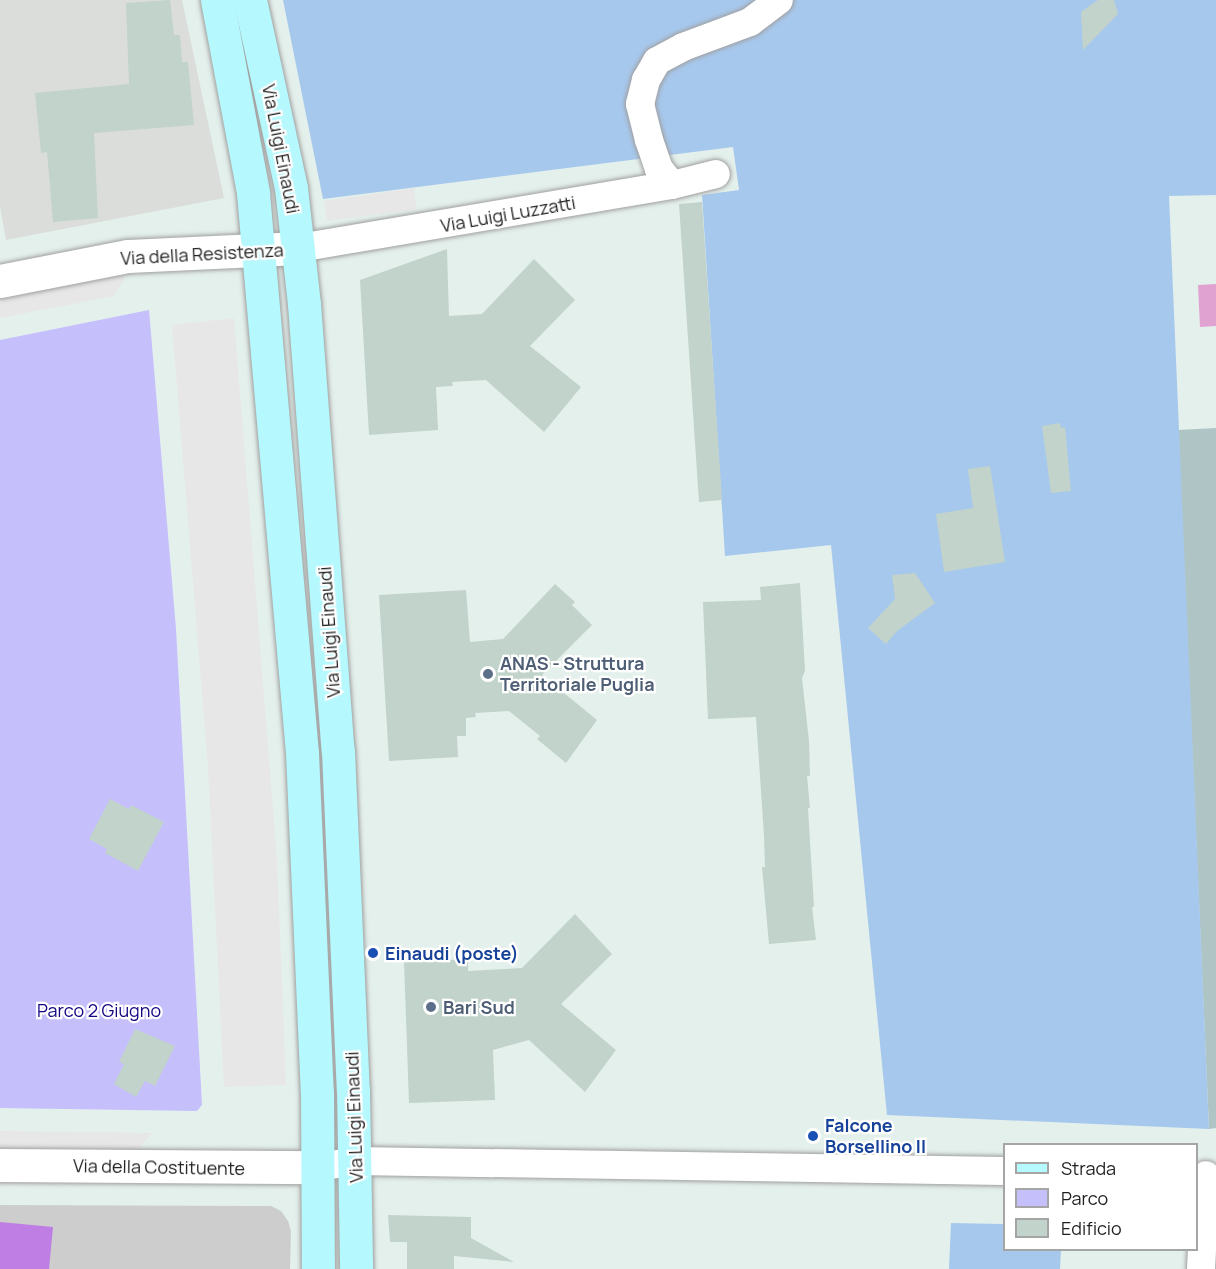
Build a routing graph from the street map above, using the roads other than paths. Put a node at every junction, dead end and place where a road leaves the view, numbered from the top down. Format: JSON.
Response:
{"nodes":[{"id":1,"x":217,"y":0,"type":"edge"},
{"id":2,"x":250,"y":0,"type":"edge"},
{"id":3,"x":779,"y":0,"type":"edge"},
{"id":4,"x":716,"y":174,"type":"dead end"},
{"id":5,"x":672,"y":185,"type":"junction"},
{"id":6,"x":299,"y":248,"type":"junction"},
{"id":7,"x":259,"y":251,"type":"junction"},
{"id":8,"x":0,"y":281,"type":"edge"},
{"id":9,"x":355,"y":1161,"type":"junction"},
{"id":10,"x":0,"y":1166,"type":"edge"},
{"id":11,"x":318,"y":1167,"type":"junction"},
{"id":12,"x":1003,"y":1172,"type":"edge"},
{"id":13,"x":1206,"y":1175,"type":"edge"},
{"id":14,"x":318,"y":1269,"type":"edge"},
{"id":15,"x":357,"y":1269,"type":"edge"},
{"id":16,"x":1201,"y":1269,"type":"edge"}],
"edges":[{"from":1,"to":7,"type":"main road","name":"Via Luigi Einaudi"},
{"from":2,"to":6,"type":"main road","name":"Via Luigi Einaudi"},
{"from":3,"to":5,"type":"street"},
{"from":4,"to":5,"type":"street","name":"Via Luigi Luzzatti"},
{"from":5,"to":6,"type":"street","name":"Via Luigi Luzzatti"},
{"from":6,"to":7,"type":"street","name":"Via della Resistenza"},
{"from":6,"to":9,"type":"main road","name":"Via Luigi Einaudi"},
{"from":7,"to":8,"type":"street","name":"Via della Resistenza"},
{"from":7,"to":11,"type":"main road","name":"Via Luigi Einaudi"},
{"from":9,"to":11,"type":"street"},
{"from":9,"to":12,"type":"street"},
{"from":9,"to":15,"type":"main road","name":"Via Luigi Einaudi"},
{"from":10,"to":11,"type":"street","name":"Via della Costituente"},
{"from":11,"to":14,"type":"main road","name":"Via Luigi Einaudi"},
{"from":13,"to":16,"type":"street"}]}
